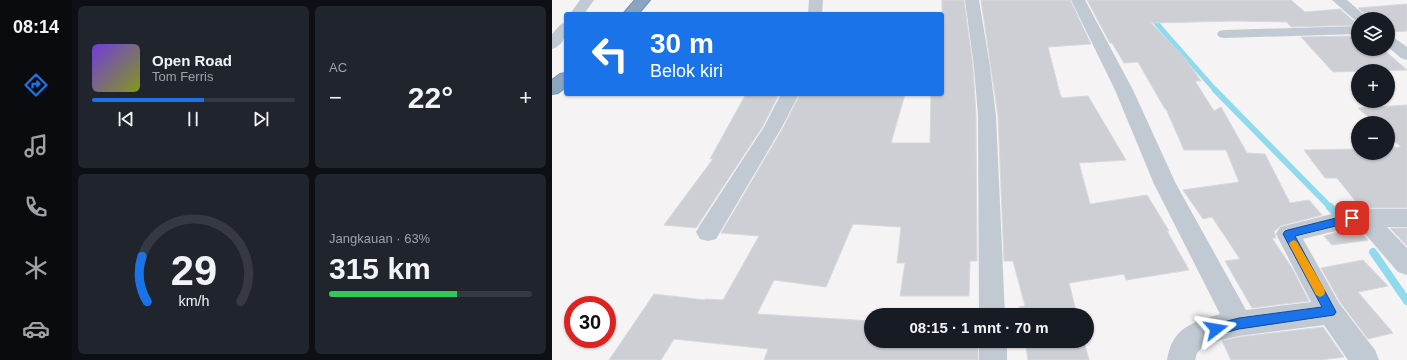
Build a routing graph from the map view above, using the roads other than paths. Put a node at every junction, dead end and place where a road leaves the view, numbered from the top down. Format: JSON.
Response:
{"nodes":[{"id":1,"x":587,"y":0,"type":"edge"},
{"id":2,"x":643,"y":0,"type":"edge"},
{"id":3,"x":816,"y":0,"type":"edge"},
{"id":4,"x":972,"y":0,"type":"edge"},
{"id":5,"x":1078,"y":0,"type":"edge"},
{"id":6,"x":1339,"y":0,"type":"edge"},
{"id":7,"x":625,"y":8,"type":"edge"},
{"id":8,"x":578,"y":12,"type":"edge"},
{"id":9,"x":815,"y":12,"type":"edge"},
{"id":10,"x":1354,"y":12,"type":"edge"},
{"id":11,"x":564,"y":29,"type":"edge"},
{"id":12,"x":1351,"y":30,"type":"edge"},
{"id":13,"x":1224,"y":34,"type":"dead end"},
{"id":14,"x":1395,"y":36,"type":"edge"},
{"id":15,"x":1407,"y":36,"type":"edge"},
{"id":16,"x":552,"y":44,"type":"edge"},
{"id":17,"x":1395,"y":46,"type":"edge"},
{"id":18,"x":1407,"y":55,"type":"edge"},
{"id":19,"x":564,"y":65,"type":"edge"},
{"id":20,"x":552,"y":75,"type":"edge"},
{"id":21,"x":564,"y":80,"type":"edge"},
{"id":22,"x":552,"y":90,"type":"edge"},
{"id":23,"x":789,"y":96,"type":"edge"},
{"id":24,"x":1407,"y":218,"type":"edge"},
{"id":25,"x":1365,"y":220,"type":"junction"},
{"id":26,"x":708,"y":232,"type":"dead end"},
{"id":27,"x":1407,"y":265,"type":"edge"},
{"id":28,"x":992,"y":308,"type":"edge"},
{"id":29,"x":1330,"y":312,"type":"junction"},
{"id":30,"x":1239,"y":323,"type":"junction"},
{"id":31,"x":993,"y":348,"type":"edge"},
{"id":32,"x":993,"y":360,"type":"edge"},
{"id":33,"x":1181,"y":360,"type":"edge"},
{"id":34,"x":1365,"y":360,"type":"edge"}],
"edges":[{"from":1,"to":8,"type":"street"},
{"from":2,"to":7,"type":"highway"},
{"from":3,"to":9,"type":"street"},
{"from":4,"to":28,"type":"street"},
{"from":5,"to":30,"type":"street"},
{"from":6,"to":10,"type":"street"},
{"from":11,"to":16,"type":"street"},
{"from":12,"to":13,"type":"street"},
{"from":14,"to":15,"type":"street"},
{"from":17,"to":18,"type":"street"},
{"from":19,"to":20,"type":"highway"},
{"from":21,"to":22,"type":"highway"},
{"from":23,"to":26,"type":"street"},
{"from":24,"to":25,"type":"street"},
{"from":25,"to":27,"type":"street"},
{"from":25,"to":29,"type":"street"},
{"from":29,"to":30,"type":"street"},
{"from":29,"to":34,"type":"street"},
{"from":30,"to":33,"type":"street"},
{"from":31,"to":32,"type":"street"}]}
